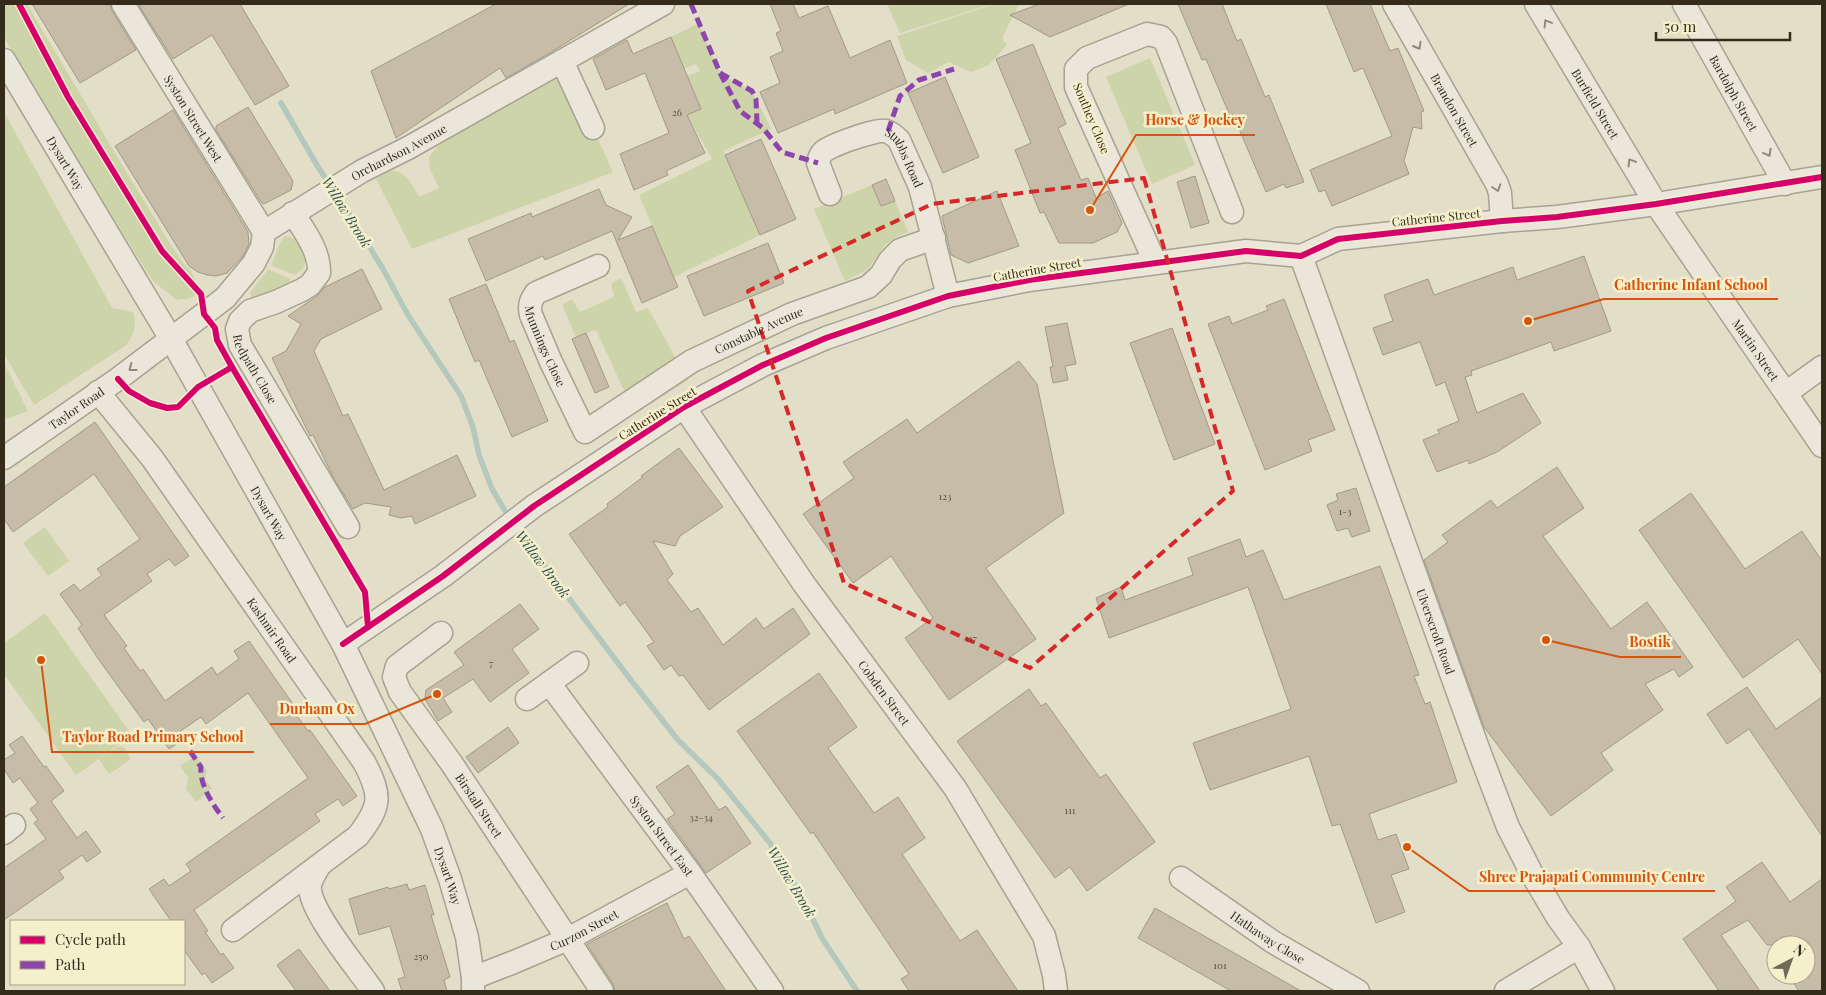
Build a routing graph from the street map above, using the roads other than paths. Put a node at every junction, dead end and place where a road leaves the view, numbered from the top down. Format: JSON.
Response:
{"nodes":[{"id":1,"x":123,"y":4,"type":"edge"},
{"id":2,"x":663,"y":4,"type":"edge"},
{"id":3,"x":1394,"y":4,"type":"edge"},
{"id":4,"x":1536,"y":4,"type":"edge"},
{"id":5,"x":1684,"y":4,"type":"edge"},
{"id":6,"x":4,"y":60,"type":"edge"},
{"id":7,"x":562,"y":61,"type":"junction"},
{"id":8,"x":594,"y":128,"type":"dead end"},
{"id":9,"x":1822,"y":178,"type":"edge"},
{"id":10,"x":1785,"y":184,"type":"junction"},
{"id":11,"x":830,"y":194,"type":"dead end"},
{"id":12,"x":1656,"y":204,"type":"junction"},
{"id":13,"x":1232,"y":212,"type":"dead end"},
{"id":14,"x":294,"y":213,"type":"junction"},
{"id":15,"x":1502,"y":221,"type":"junction"},
{"id":16,"x":264,"y":232,"type":"junction"},
{"id":17,"x":934,"y":238,"type":"junction"},
{"id":18,"x":1301,"y":256,"type":"junction"},
{"id":19,"x":1155,"y":262,"type":"junction"},
{"id":20,"x":598,"y":266,"type":"dead end"},
{"id":21,"x":948,"y":296,"type":"junction"},
{"id":22,"x":171,"y":339,"type":"junction"},
{"id":23,"x":1822,"y":367,"type":"edge"},
{"id":24,"x":98,"y":392,"type":"junction"},
{"id":25,"x":1786,"y":393,"type":"junction"},
{"id":26,"x":684,"y":407,"type":"junction"},
{"id":27,"x":585,"y":432,"type":"joint"},
{"id":28,"x":1822,"y":446,"type":"edge"},
{"id":29,"x":4,"y":458,"type":"edge"},
{"id":30,"x":348,"y":527,"type":"dead end"},
{"id":31,"x":441,"y":634,"type":"dead end"},
{"id":32,"x":343,"y":644,"type":"junction"},
{"id":33,"x":577,"y":663,"type":"dead end"},
{"id":34,"x":549,"y":683,"type":"junction"},
{"id":35,"x":527,"y":699,"type":"dead end"},
{"id":36,"x":318,"y":868,"type":"junction"},
{"id":37,"x":690,"y":873,"type":"junction"},
{"id":38,"x":1181,"y":878,"type":"dead end"},
{"id":39,"x":233,"y":930,"type":"dead end"},
{"id":40,"x":568,"y":939,"type":"junction"},
{"id":41,"x":1579,"y":947,"type":"junction"},
{"id":42,"x":473,"y":984,"type":"edge"},
{"id":43,"x":373,"y":991,"type":"edge"},
{"id":44,"x":602,"y":991,"type":"edge"},
{"id":45,"x":772,"y":991,"type":"edge"},
{"id":46,"x":1056,"y":991,"type":"edge"},
{"id":47,"x":1358,"y":991,"type":"edge"},
{"id":48,"x":1506,"y":991,"type":"edge"},
{"id":49,"x":1603,"y":991,"type":"edge"}],
"edges":[{"from":1,"to":16,"type":"street","name":"Syston Street West"},
{"from":2,"to":7,"type":"street","name":"Orchardson Avenue"},
{"from":3,"to":15,"type":"street","name":"Brandon Street","one_way":true},
{"from":12,"to":4,"type":"street","name":"Burfield Street","one_way":true},
{"from":5,"to":10,"type":"street","name":"Bardolph Street","one_way":true},
{"from":6,"to":22,"type":"street","name":"Dysart Way"},
{"from":7,"to":8,"type":"street"},
{"from":7,"to":14,"type":"street","name":"Orchardson Avenue"},
{"from":9,"to":10,"type":"street","name":"Catherine Street"},
{"from":10,"to":12,"type":"street","name":"Catherine Street"},
{"from":11,"to":17,"type":"street","name":"Stubbs Road"},
{"from":12,"to":15,"type":"street","name":"Catherine Street"},
{"from":12,"to":25,"type":"street","name":"Martin Street"},
{"from":13,"to":19,"type":"street","name":"Southey Close"},
{"from":14,"to":16,"type":"street","name":"Orchardson Avenue"},
{"from":14,"to":30,"type":"street","name":"Redpath Close"},
{"from":15,"to":18,"type":"street","name":"Catherine Street"},
{"from":16,"to":22,"type":"street"},
{"from":17,"to":21,"type":"street","name":"Stubbs Road"},
{"from":17,"to":27,"type":"street","name":"Constable Avenue"},
{"from":18,"to":19,"type":"street","name":"Catherine Street"},
{"from":18,"to":41,"type":"street","name":"Ulverscroft Road"},
{"from":19,"to":21,"type":"street","name":"Catherine Street"},
{"from":20,"to":27,"type":"street","name":"Munnings Close"},
{"from":21,"to":26,"type":"street","name":"Catherine Street"},
{"from":22,"to":24,"type":"street","name":"Taylor Road","one_way":true},
{"from":22,"to":32,"type":"street","name":"Dysart Way"},
{"from":23,"to":25,"type":"street"},
{"from":24,"to":29,"type":"street","name":"Taylor Road"},
{"from":24,"to":36,"type":"street","name":"Kashmir Road"},
{"from":25,"to":28,"type":"street","name":"Martin Street"},
{"from":26,"to":32,"type":"street","name":"Catherine Street"},
{"from":26,"to":46,"type":"street","name":"Cobden Street"},
{"from":31,"to":40,"type":"street","name":"Birstall Street"},
{"from":32,"to":42,"type":"street","name":"Dysart Way"},
{"from":33,"to":34,"type":"street"},
{"from":34,"to":35,"type":"street"},
{"from":34,"to":37,"type":"street","name":"Syston Street East"},
{"from":36,"to":39,"type":"street","name":"Kashmir Road"},
{"from":36,"to":43,"type":"street"},
{"from":37,"to":40,"type":"street","name":"Curzon Street"},
{"from":37,"to":45,"type":"street","name":"Syston Street East"},
{"from":38,"to":47,"type":"street","name":"Hathaway Close"},
{"from":40,"to":42,"type":"street","name":"Curzon Street"},
{"from":40,"to":44,"type":"street","name":"Birstall Street"},
{"from":41,"to":48,"type":"street"},
{"from":41,"to":49,"type":"street","name":"Ulverscroft Road"}]}
